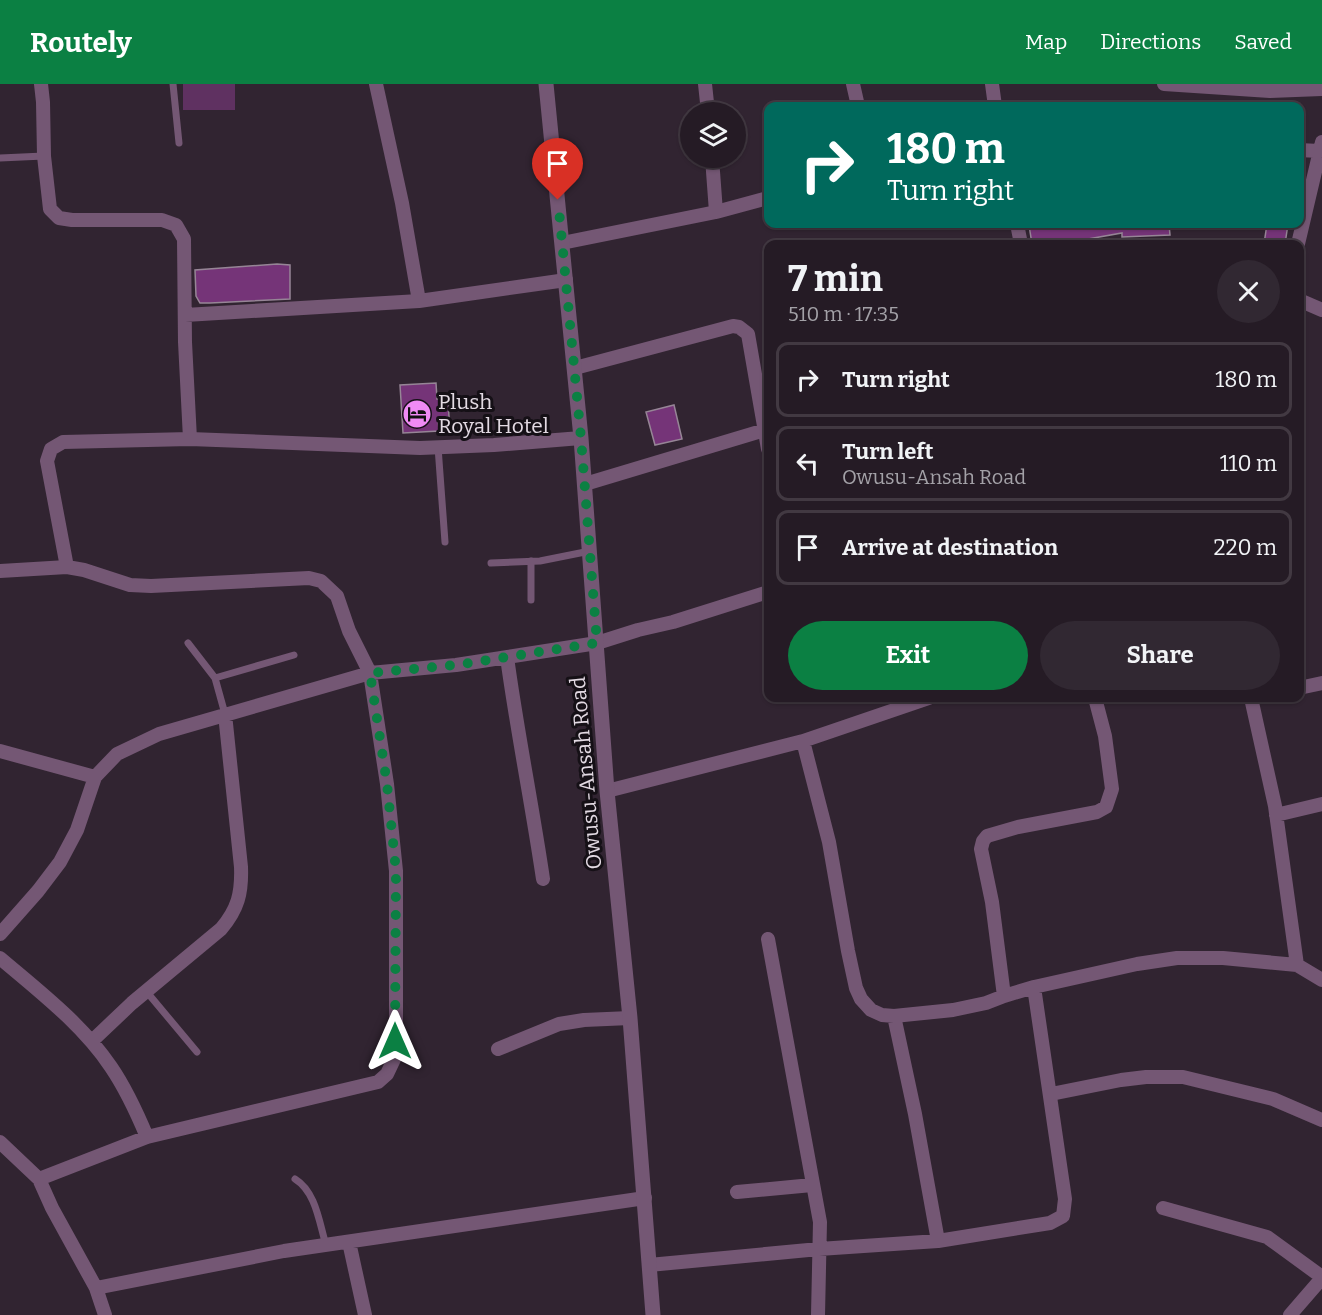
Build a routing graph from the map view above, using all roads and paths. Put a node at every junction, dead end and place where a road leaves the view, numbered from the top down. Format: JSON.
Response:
{"nodes":[{"id":1,"x":41,"y":84,"type":"edge"},
{"id":2,"x":173,"y":84,"type":"edge"},
{"id":3,"x":376,"y":84,"type":"edge"},
{"id":4,"x":546,"y":84,"type":"edge"},
{"id":5,"x":705,"y":84,"type":"edge"},
{"id":6,"x":853,"y":84,"type":"edge"},
{"id":7,"x":992,"y":84,"type":"edge"},
{"id":8,"x":1164,"y":84,"type":"edge"},
{"id":9,"x":1322,"y":89,"type":"edge"},
{"id":10,"x":707,"y":102,"type":"edge"},
{"id":11,"x":857,"y":102,"type":"edge"},
{"id":12,"x":994,"y":102,"type":"edge"},
{"id":13,"x":179,"y":143,"type":"dead end"},
{"id":14,"x":1320,"y":146,"type":"edge"},
{"id":15,"x":1304,"y":149,"type":"edge"},
{"id":16,"x":44,"y":156,"type":"junction"},
{"id":17,"x":0,"y":158,"type":"edge"},
{"id":18,"x":713,"y":168,"type":"edge"},
{"id":19,"x":764,"y":199,"type":"edge"},
{"id":20,"x":716,"y":212,"type":"junction"},
{"id":21,"x":1304,"y":217,"type":"edge"},
{"id":22,"x":562,"y":243,"type":"junction"},
{"id":23,"x":566,"y":280,"type":"junction"},
{"id":24,"x":419,"y":302,"type":"junction"},
{"id":25,"x":1304,"y":302,"type":"edge"},
{"id":26,"x":1322,"y":310,"type":"edge"},
{"id":27,"x":185,"y":315,"type":"junction"},
{"id":28,"x":575,"y":368,"type":"junction"},
{"id":29,"x":764,"y":419,"type":"edge"},
{"id":30,"x":764,"y":431,"type":"edge"},
{"id":31,"x":581,"y":438,"type":"junction"},
{"id":32,"x":190,"y":439,"type":"junction"},
{"id":33,"x":438,"y":447,"type":"junction"},
{"id":34,"x":585,"y":484,"type":"junction"},
{"id":35,"x":445,"y":542,"type":"dead end"},
{"id":36,"x":590,"y":551,"type":"junction"},
{"id":37,"x":531,"y":561,"type":"junction"},
{"id":38,"x":491,"y":563,"type":"dead end"},
{"id":39,"x":67,"y":567,"type":"junction"},
{"id":40,"x":0,"y":571,"type":"edge"},
{"id":41,"x":764,"y":593,"type":"edge"},
{"id":42,"x":531,"y":600,"type":"dead end"},
{"id":43,"x":597,"y":643,"type":"junction"},
{"id":44,"x":188,"y":644,"type":"dead end"},
{"id":45,"x":294,"y":655,"type":"dead end"},
{"id":46,"x":507,"y":657,"type":"junction"},
{"id":47,"x":370,"y":673,"type":"junction"},
{"id":48,"x":215,"y":678,"type":"junction"},
{"id":49,"x":1322,"y":683,"type":"edge"},
{"id":50,"x":1304,"y":687,"type":"edge"},
{"id":51,"x":917,"y":702,"type":"edge"},
{"id":52,"x":1096,"y":702,"type":"edge"},
{"id":53,"x":1253,"y":702,"type":"edge"},
{"id":54,"x":225,"y":714,"type":"junction"},
{"id":55,"x":803,"y":741,"type":"junction"},
{"id":56,"x":0,"y":751,"type":"edge"},
{"id":57,"x":95,"y":777,"type":"junction"},
{"id":58,"x":607,"y":791,"type":"junction"},
{"id":59,"x":1322,"y":804,"type":"edge"},
{"id":60,"x":1276,"y":815,"type":"junction"},
{"id":61,"x":543,"y":879,"type":"dead end"},
{"id":62,"x":0,"y":934,"type":"edge"},
{"id":63,"x":768,"y":939,"type":"dead end"},
{"id":64,"x":0,"y":958,"type":"edge"},
{"id":65,"x":1297,"y":965,"type":"junction"},
{"id":66,"x":1322,"y":980,"type":"edge"},
{"id":67,"x":1034,"y":987,"type":"junction"},
{"id":68,"x":146,"y":992,"type":"junction"},
{"id":69,"x":1004,"y":996,"type":"junction"},
{"id":70,"x":894,"y":1016,"type":"junction"},
{"id":71,"x":630,"y":1018,"type":"junction"},
{"id":72,"x":92,"y":1041,"type":"junction"},
{"id":73,"x":498,"y":1049,"type":"dead end"},
{"id":74,"x":197,"y":1052,"type":"dead end"},
{"id":75,"x":1051,"y":1094,"type":"junction"},
{"id":76,"x":1322,"y":1120,"type":"edge"},
{"id":77,"x":147,"y":1137,"type":"junction"},
{"id":78,"x":0,"y":1142,"type":"edge"},
{"id":79,"x":39,"y":1179,"type":"junction"},
{"id":80,"x":295,"y":1179,"type":"dead end"},
{"id":81,"x":812,"y":1185,"type":"junction"},
{"id":82,"x":736,"y":1192,"type":"dead end"},
{"id":83,"x":645,"y":1198,"type":"junction"},
{"id":84,"x":1163,"y":1208,"type":"dead end"},
{"id":85,"x":938,"y":1241,"type":"junction"},
{"id":86,"x":349,"y":1242,"type":"junction"},
{"id":87,"x":326,"y":1245,"type":"junction"},
{"id":88,"x":819,"y":1249,"type":"junction"},
{"id":89,"x":649,"y":1265,"type":"junction"},
{"id":90,"x":1322,"y":1278,"type":"edge"},
{"id":91,"x":96,"y":1288,"type":"junction"},
{"id":92,"x":105,"y":1315,"type":"edge"},
{"id":93,"x":365,"y":1315,"type":"edge"},
{"id":94,"x":653,"y":1315,"type":"edge"},
{"id":95,"x":818,"y":1315,"type":"edge"},
{"id":96,"x":1290,"y":1315,"type":"edge"}],
"edges":[{"from":1,"to":16,"type":"street"},
{"from":2,"to":13,"type":"lane"},
{"from":3,"to":24,"type":"street"},
{"from":4,"to":22,"type":"street","name":"Owusu-Ansah Road"},
{"from":5,"to":10,"type":"street"},
{"from":6,"to":11,"type":"street"},
{"from":7,"to":12,"type":"street"},
{"from":8,"to":9,"type":"street"},
{"from":14,"to":15,"type":"street"},
{"from":14,"to":21,"type":"street"},
{"from":16,"to":17,"type":"lane"},
{"from":16,"to":27,"type":"street"},
{"from":18,"to":20,"type":"street"},
{"from":19,"to":20,"type":"street"},
{"from":20,"to":22,"type":"street"},
{"from":22,"to":23,"type":"street","name":"Owusu-Ansah Road"},
{"from":23,"to":24,"type":"street"},
{"from":23,"to":28,"type":"street","name":"Owusu-Ansah Road"},
{"from":24,"to":27,"type":"street"},
{"from":25,"to":26,"type":"street"},
{"from":27,"to":32,"type":"street"},
{"from":28,"to":29,"type":"street"},
{"from":28,"to":31,"type":"street","name":"Owusu-Ansah Road"},
{"from":30,"to":34,"type":"street"},
{"from":31,"to":33,"type":"street"},
{"from":31,"to":34,"type":"street","name":"Owusu-Ansah Road"},
{"from":32,"to":33,"type":"street"},
{"from":32,"to":39,"type":"street"},
{"from":33,"to":35,"type":"lane"},
{"from":34,"to":36,"type":"street","name":"Owusu-Ansah Road"},
{"from":36,"to":37,"type":"lane"},
{"from":36,"to":43,"type":"street","name":"Owusu-Ansah Road"},
{"from":37,"to":38,"type":"lane"},
{"from":37,"to":42,"type":"lane"},
{"from":39,"to":40,"type":"street"},
{"from":39,"to":47,"type":"street"},
{"from":41,"to":43,"type":"street"},
{"from":43,"to":46,"type":"street"},
{"from":43,"to":58,"type":"street","name":"Owusu-Ansah Road"},
{"from":44,"to":48,"type":"lane"},
{"from":45,"to":48,"type":"lane"},
{"from":46,"to":47,"type":"street"},
{"from":46,"to":61,"type":"street"},
{"from":47,"to":54,"type":"street"},
{"from":47,"to":77,"type":"street"},
{"from":48,"to":54,"type":"lane"},
{"from":49,"to":50,"type":"street"},
{"from":51,"to":55,"type":"street"},
{"from":52,"to":69,"type":"street"},
{"from":53,"to":60,"type":"street"},
{"from":54,"to":57,"type":"street"},
{"from":54,"to":68,"type":"street"},
{"from":55,"to":58,"type":"street"},
{"from":55,"to":70,"type":"street"},
{"from":56,"to":57,"type":"street"},
{"from":57,"to":62,"type":"street"},
{"from":58,"to":71,"type":"street","name":"Owusu-Ansah Road"},
{"from":59,"to":60,"type":"street"},
{"from":60,"to":65,"type":"street"},
{"from":63,"to":81,"type":"street"},
{"from":64,"to":72,"type":"street"},
{"from":65,"to":66,"type":"street"},
{"from":65,"to":67,"type":"street"},
{"from":67,"to":69,"type":"street"},
{"from":67,"to":75,"type":"street"},
{"from":68,"to":72,"type":"street"},
{"from":68,"to":74,"type":"lane"},
{"from":69,"to":70,"type":"street"},
{"from":70,"to":85,"type":"street"},
{"from":71,"to":73,"type":"street"},
{"from":71,"to":83,"type":"street","name":"Owusu-Ansah Road"},
{"from":72,"to":77,"type":"street"},
{"from":75,"to":76,"type":"street"},
{"from":75,"to":85,"type":"street"},
{"from":77,"to":79,"type":"street"},
{"from":78,"to":79,"type":"street"},
{"from":79,"to":91,"type":"street"},
{"from":80,"to":87,"type":"lane"},
{"from":81,"to":82,"type":"street"},
{"from":81,"to":88,"type":"street"},
{"from":83,"to":86,"type":"street"},
{"from":83,"to":89,"type":"street","name":"Owusu-Ansah Road"},
{"from":84,"to":90,"type":"street"},
{"from":85,"to":88,"type":"street"},
{"from":86,"to":87,"type":"street"},
{"from":86,"to":93,"type":"street"},
{"from":87,"to":91,"type":"street"},
{"from":88,"to":89,"type":"street"},
{"from":88,"to":95,"type":"street"},
{"from":89,"to":94,"type":"street","name":"Owusu-Ansah Road"},
{"from":90,"to":96,"type":"street"},
{"from":91,"to":92,"type":"street"}]}
